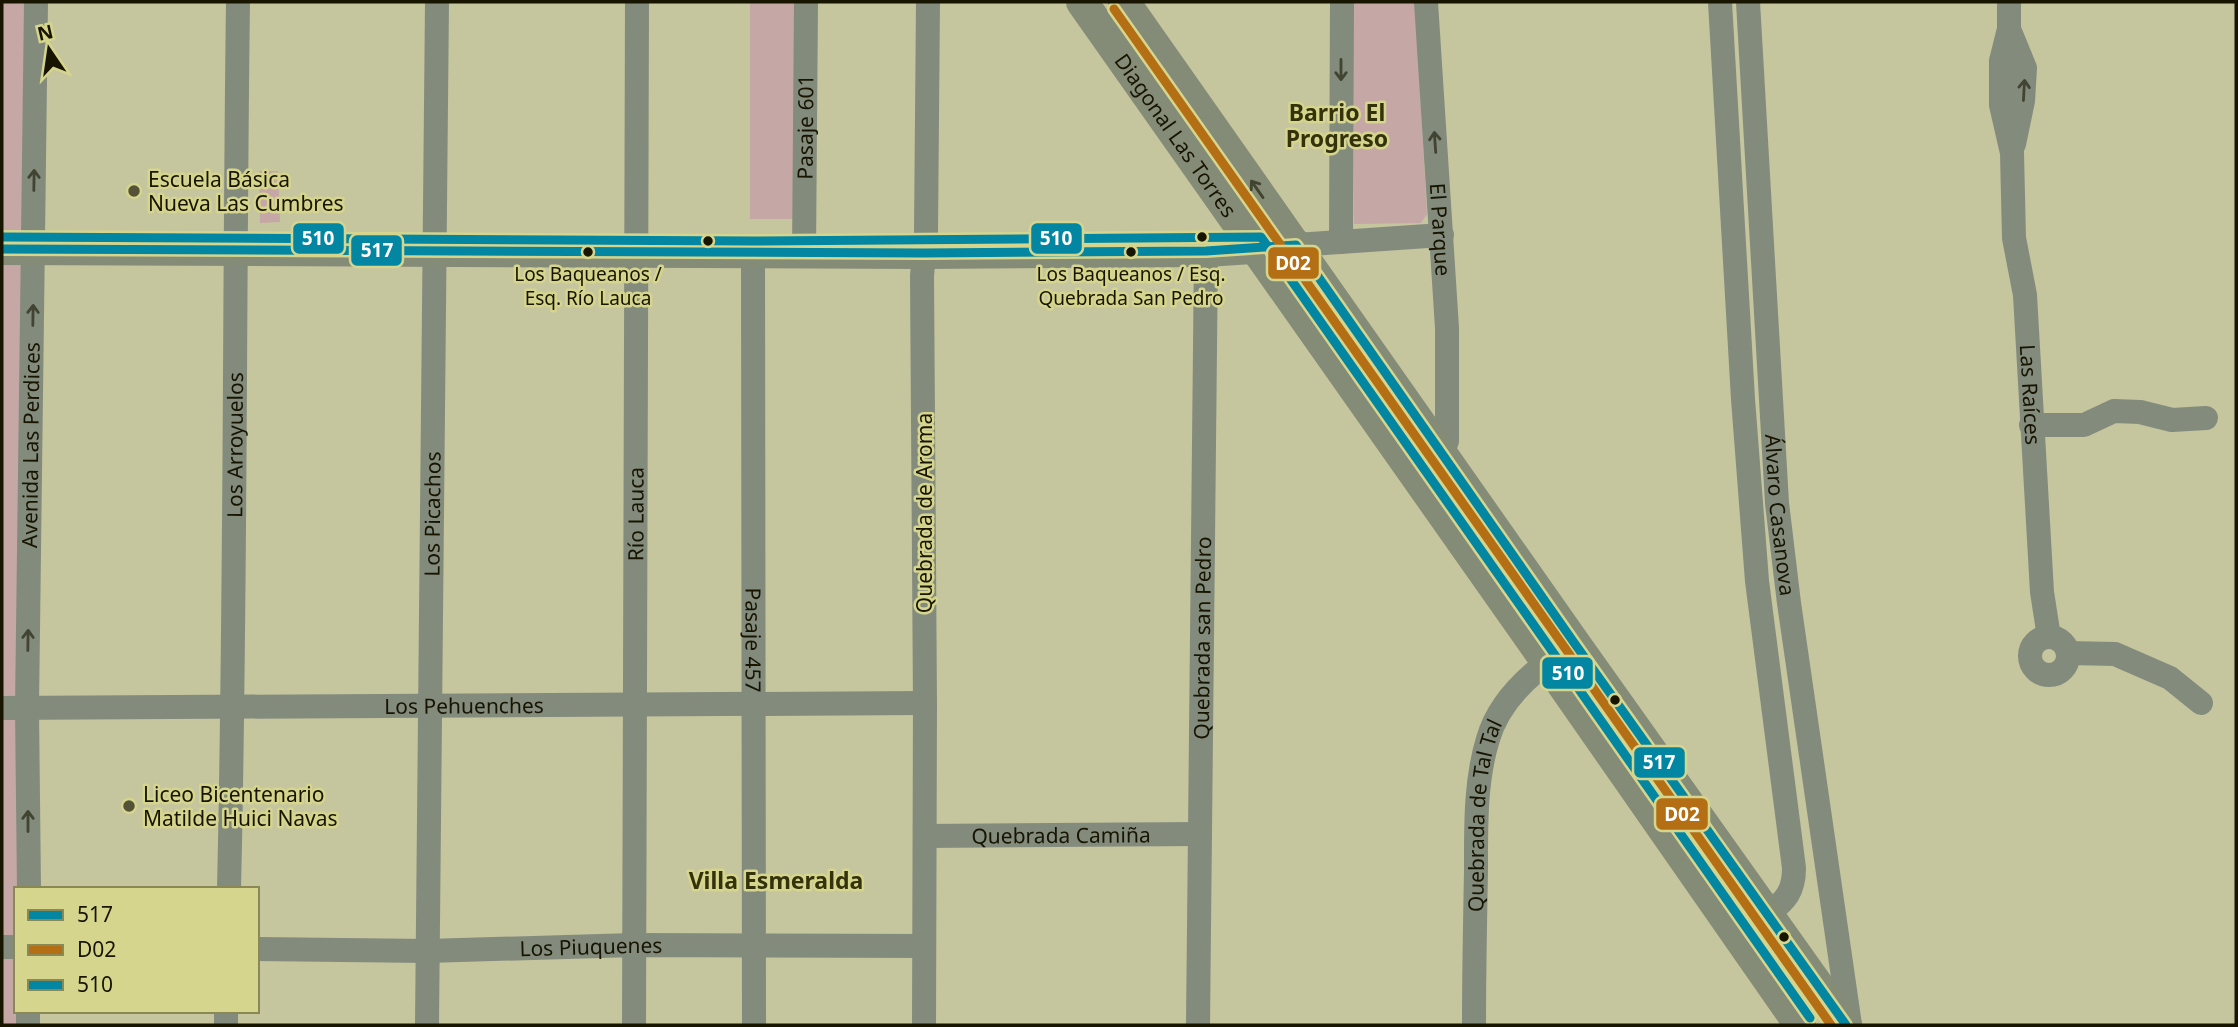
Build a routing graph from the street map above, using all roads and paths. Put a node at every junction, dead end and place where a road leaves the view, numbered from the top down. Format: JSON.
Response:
{"nodes":[{"id":1,"x":36,"y":2,"type":"edge"},
{"id":2,"x":238,"y":2,"type":"edge"},
{"id":3,"x":437,"y":2,"type":"edge"},
{"id":4,"x":637,"y":2,"type":"edge"},
{"id":5,"x":806,"y":2,"type":"edge"},
{"id":6,"x":928,"y":2,"type":"edge"},
{"id":7,"x":1082,"y":2,"type":"edge"},
{"id":8,"x":1124,"y":2,"type":"edge"},
{"id":9,"x":1342,"y":2,"type":"edge"},
{"id":10,"x":1426,"y":2,"type":"edge"},
{"id":11,"x":1720,"y":2,"type":"edge"},
{"id":12,"x":1748,"y":2,"type":"edge"},
{"id":13,"x":2009,"y":2,"type":"edge"},
{"id":14,"x":1441,"y":234,"type":"junction"},
{"id":15,"x":1341,"y":242,"type":"junction"},
{"id":16,"x":1296,"y":245,"type":"junction"},
{"id":17,"x":2,"y":248,"type":"edge"},
{"id":18,"x":1256,"y":248,"type":"junction"},
{"id":19,"x":33,"y":249,"type":"junction"},
{"id":20,"x":235,"y":250,"type":"junction"},
{"id":21,"x":435,"y":251,"type":"junction"},
{"id":22,"x":1206,"y":251,"type":"junction"},
{"id":23,"x":636,"y":252,"type":"junction"},
{"id":24,"x":753,"y":253,"type":"junction"},
{"id":25,"x":804,"y":253,"type":"junction"},
{"id":26,"x":924,"y":253,"type":"junction"},
{"id":27,"x":2206,"y":418,"type":"dead end"},
{"id":28,"x":2031,"y":425,"type":"junction"},
{"id":29,"x":1442,"y":455,"type":"junction"},
{"id":30,"x":2049,"y":637,"type":"junction"},
{"id":31,"x":1575,"y":644,"type":"junction"},
{"id":32,"x":2068,"y":653,"type":"junction"},
{"id":33,"x":1548,"y":662,"type":"junction"},
{"id":34,"x":925,"y":703,"type":"junction"},
{"id":35,"x":2201,"y":703,"type":"dead end"},
{"id":36,"x":753,"y":704,"type":"junction"},
{"id":37,"x":635,"y":705,"type":"junction"},
{"id":38,"x":430,"y":706,"type":"junction"},
{"id":39,"x":233,"y":707,"type":"junction"},
{"id":40,"x":2,"y":708,"type":"edge"},
{"id":41,"x":27,"y":708,"type":"junction"},
{"id":42,"x":1810,"y":752,"type":"junction"},
{"id":43,"x":1778,"y":755,"type":"junction"},
{"id":44,"x":1200,"y":834,"type":"junction"},
{"id":45,"x":925,"y":836,"type":"junction"},
{"id":46,"x":29,"y":887,"type":"edge"},
{"id":47,"x":229,"y":887,"type":"edge"},
{"id":48,"x":1767,"y":914,"type":"junction"},
{"id":49,"x":634,"y":945,"type":"junction"},
{"id":50,"x":754,"y":946,"type":"junction"},
{"id":51,"x":924,"y":946,"type":"junction"},
{"id":52,"x":259,"y":949,"type":"edge"},
{"id":53,"x":427,"y":951,"type":"junction"},
{"id":54,"x":427,"y":1025,"type":"edge"},
{"id":55,"x":634,"y":1025,"type":"edge"},
{"id":56,"x":754,"y":1025,"type":"edge"},
{"id":57,"x":923,"y":1025,"type":"edge"},
{"id":58,"x":1198,"y":1025,"type":"edge"},
{"id":59,"x":1474,"y":1025,"type":"edge"},
{"id":60,"x":1800,"y":1025,"type":"edge"},
{"id":61,"x":1848,"y":1025,"type":"edge"}],
"edges":[{"from":19,"to":1,"type":"street","name":"Avenida Las Perdices","one_way":true},
{"from":2,"to":20,"type":"street","name":"Los Arroyuelos"},
{"from":3,"to":21,"type":"street","name":"Los Picachos"},
{"from":4,"to":23,"type":"street","name":"Río Lauca"},
{"from":5,"to":25,"type":"street","name":"Pasaje 601"},
{"from":6,"to":26,"type":"street","name":"Quebrada de Aroma"},
{"from":7,"to":18,"type":"main road","name":"Diagonal Las Torres"},
{"from":16,"to":8,"type":"main road","name":"Diagonal Las Torres","one_way":true},
{"from":9,"to":15,"type":"street","one_way":true},
{"from":14,"to":10,"type":"street","name":"El Parque","one_way":true},
{"from":11,"to":43,"type":"street","name":"Álvaro Casanova"},
{"from":12,"to":42,"type":"street","name":"Álvaro Casanova"},
{"from":13,"to":28,"type":"street","name":"Las Raíces"},
{"from":14,"to":15,"type":"street"},
{"from":14,"to":29,"type":"street","name":"El Parque"},
{"from":15,"to":16,"type":"street"},
{"from":16,"to":18,"type":"main road"},
{"from":16,"to":29,"type":"main road","name":"Diagonal Las Torres"},
{"from":17,"to":19,"type":"main road"},
{"from":18,"to":22,"type":"main road"},
{"from":18,"to":33,"type":"main road","name":"Diagonal Las Torres"},
{"from":19,"to":20,"type":"main road"},
{"from":41,"to":19,"type":"street","name":"Avenida Las Perdices","one_way":true},
{"from":20,"to":21,"type":"main road"},
{"from":20,"to":39,"type":"street","name":"Los Arroyuelos"},
{"from":21,"to":23,"type":"main road"},
{"from":21,"to":38,"type":"street","name":"Los Picachos"},
{"from":22,"to":26,"type":"main road"},
{"from":22,"to":44,"type":"street","name":"Quebrada san Pedro"},
{"from":23,"to":24,"type":"main road"},
{"from":23,"to":37,"type":"street","name":"Río Lauca"},
{"from":24,"to":25,"type":"main road"},
{"from":24,"to":36,"type":"street","name":"Pasaje 457"},
{"from":25,"to":26,"type":"main road"},
{"from":26,"to":34,"type":"street","name":"Quebrada de Aroma"},
{"from":27,"to":28,"type":"street"},
{"from":28,"to":30,"type":"street","name":"Las Raíces"},
{"from":29,"to":31,"type":"main road","name":"Diagonal Las Torres"},
{"from":30,"to":32,"type":"street"},
{"from":30,"to":32,"type":"street"},
{"from":31,"to":33,"type":"street","name":"Quebrada de Tal Tal"},
{"from":31,"to":48,"type":"main road","name":"Diagonal Las Torres"},
{"from":32,"to":35,"type":"street"},
{"from":33,"to":59,"type":"street","name":"Quebrada de Tal Tal"},
{"from":33,"to":60,"type":"main road","name":"Diagonal Las Torres"},
{"from":34,"to":36,"type":"street","name":"Los Pehuenches"},
{"from":34,"to":45,"type":"street","name":"Quebrada de Aroma"},
{"from":36,"to":37,"type":"street","name":"Los Pehuenches"},
{"from":36,"to":50,"type":"street","name":"Pasaje 457"},
{"from":37,"to":38,"type":"street","name":"Los Pehuenches"},
{"from":37,"to":49,"type":"street","name":"Río Lauca"},
{"from":38,"to":39,"type":"street","name":"Los Pehuenches"},
{"from":38,"to":53,"type":"street","name":"Los Picachos"},
{"from":39,"to":41,"type":"street","name":"Los Pehuenches"},
{"from":39,"to":47,"type":"street","name":"Los Arroyuelos"},
{"from":40,"to":41,"type":"street","name":"Los Pehuenches"},
{"from":46,"to":41,"type":"street","name":"Avenida Las Perdices","one_way":true},
{"from":42,"to":43,"type":"street"},
{"from":42,"to":61,"type":"street","name":"Álvaro Casanova"},
{"from":43,"to":48,"type":"street","name":"Álvaro Casanova"},
{"from":44,"to":45,"type":"street","name":"Quebrada Camiña"},
{"from":44,"to":58,"type":"street","name":"Quebrada san Pedro"},
{"from":45,"to":51,"type":"street","name":"Quebrada de Aroma"},
{"from":48,"to":61,"type":"main road","name":"Diagonal Las Torres"},
{"from":49,"to":50,"type":"street","name":"Los Piuquenes"},
{"from":49,"to":53,"type":"street","name":"Los Piuquenes"},
{"from":49,"to":55,"type":"street","name":"Río Lauca"},
{"from":50,"to":51,"type":"street","name":"Los Piuquenes"},
{"from":50,"to":56,"type":"street","name":"Pasaje 457"},
{"from":51,"to":57,"type":"street","name":"Quebrada de Aroma"},
{"from":52,"to":53,"type":"street","name":"Los Piuquenes"},
{"from":53,"to":54,"type":"street","name":"Los Picachos"}]}
